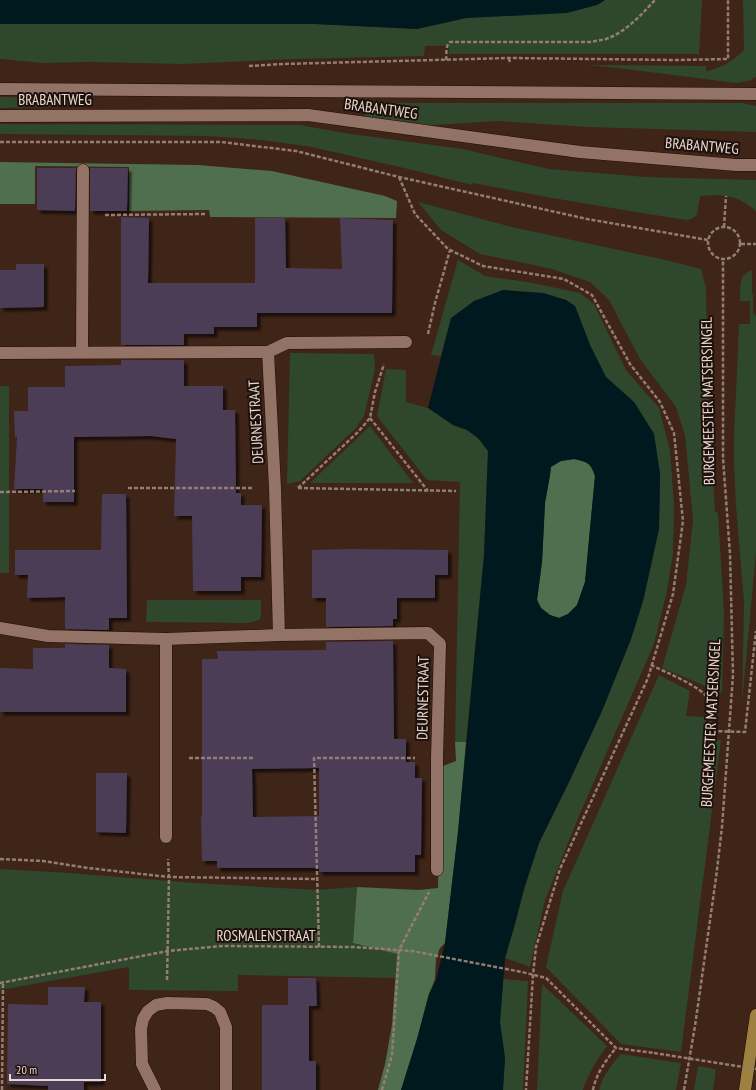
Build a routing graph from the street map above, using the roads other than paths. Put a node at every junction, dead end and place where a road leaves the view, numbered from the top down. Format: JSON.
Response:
{"nodes":[{"id":1,"x":0,"y":89,"type":"edge"},
{"id":2,"x":756,"y":94,"type":"edge"},
{"id":3,"x":0,"y":116,"type":"edge"},
{"id":4,"x":756,"y":165,"type":"edge"},
{"id":5,"x":83,"y":170,"type":"dead end"},
{"id":6,"x":406,"y":342,"type":"dead end"},
{"id":7,"x":0,"y":352,"type":"edge"},
{"id":8,"x":82,"y":352,"type":"junction"},
{"id":9,"x":268,"y":352,"type":"junction"},
{"id":10,"x":0,"y":628,"type":"edge"},
{"id":11,"x":279,"y":635,"type":"junction"},
{"id":12,"x":166,"y":640,"type":"junction"},
{"id":13,"x":166,"y":837,"type":"road end"},
{"id":14,"x":437,"y":870,"type":"road end"},
{"id":15,"x":756,"y":1015,"type":"edge"},
{"id":16,"x":155,"y":1090,"type":"edge"},
{"id":17,"x":226,"y":1090,"type":"edge"},
{"id":18,"x":745,"y":1090,"type":"edge"}],
"edges":[{"from":1,"to":2,"type":"street","name":"BRABANTWEG"},
{"from":3,"to":4,"type":"street","name":"BRABANTWEG"},
{"from":5,"to":8,"type":"street"},
{"from":6,"to":9,"type":"street"},
{"from":7,"to":8,"type":"street"},
{"from":8,"to":9,"type":"street"},
{"from":9,"to":11,"type":"street","name":"DEURNESTRAAT"},
{"from":10,"to":12,"type":"street","name":"DEURNESTRAAT"},
{"from":11,"to":12,"type":"street","name":"DEURNESTRAAT"},
{"from":11,"to":14,"type":"street","name":"DEURNESTRAAT"},
{"from":12,"to":13,"type":"street"},
{"from":15,"to":18,"type":"main road"},
{"from":16,"to":17,"type":"street"}]}
